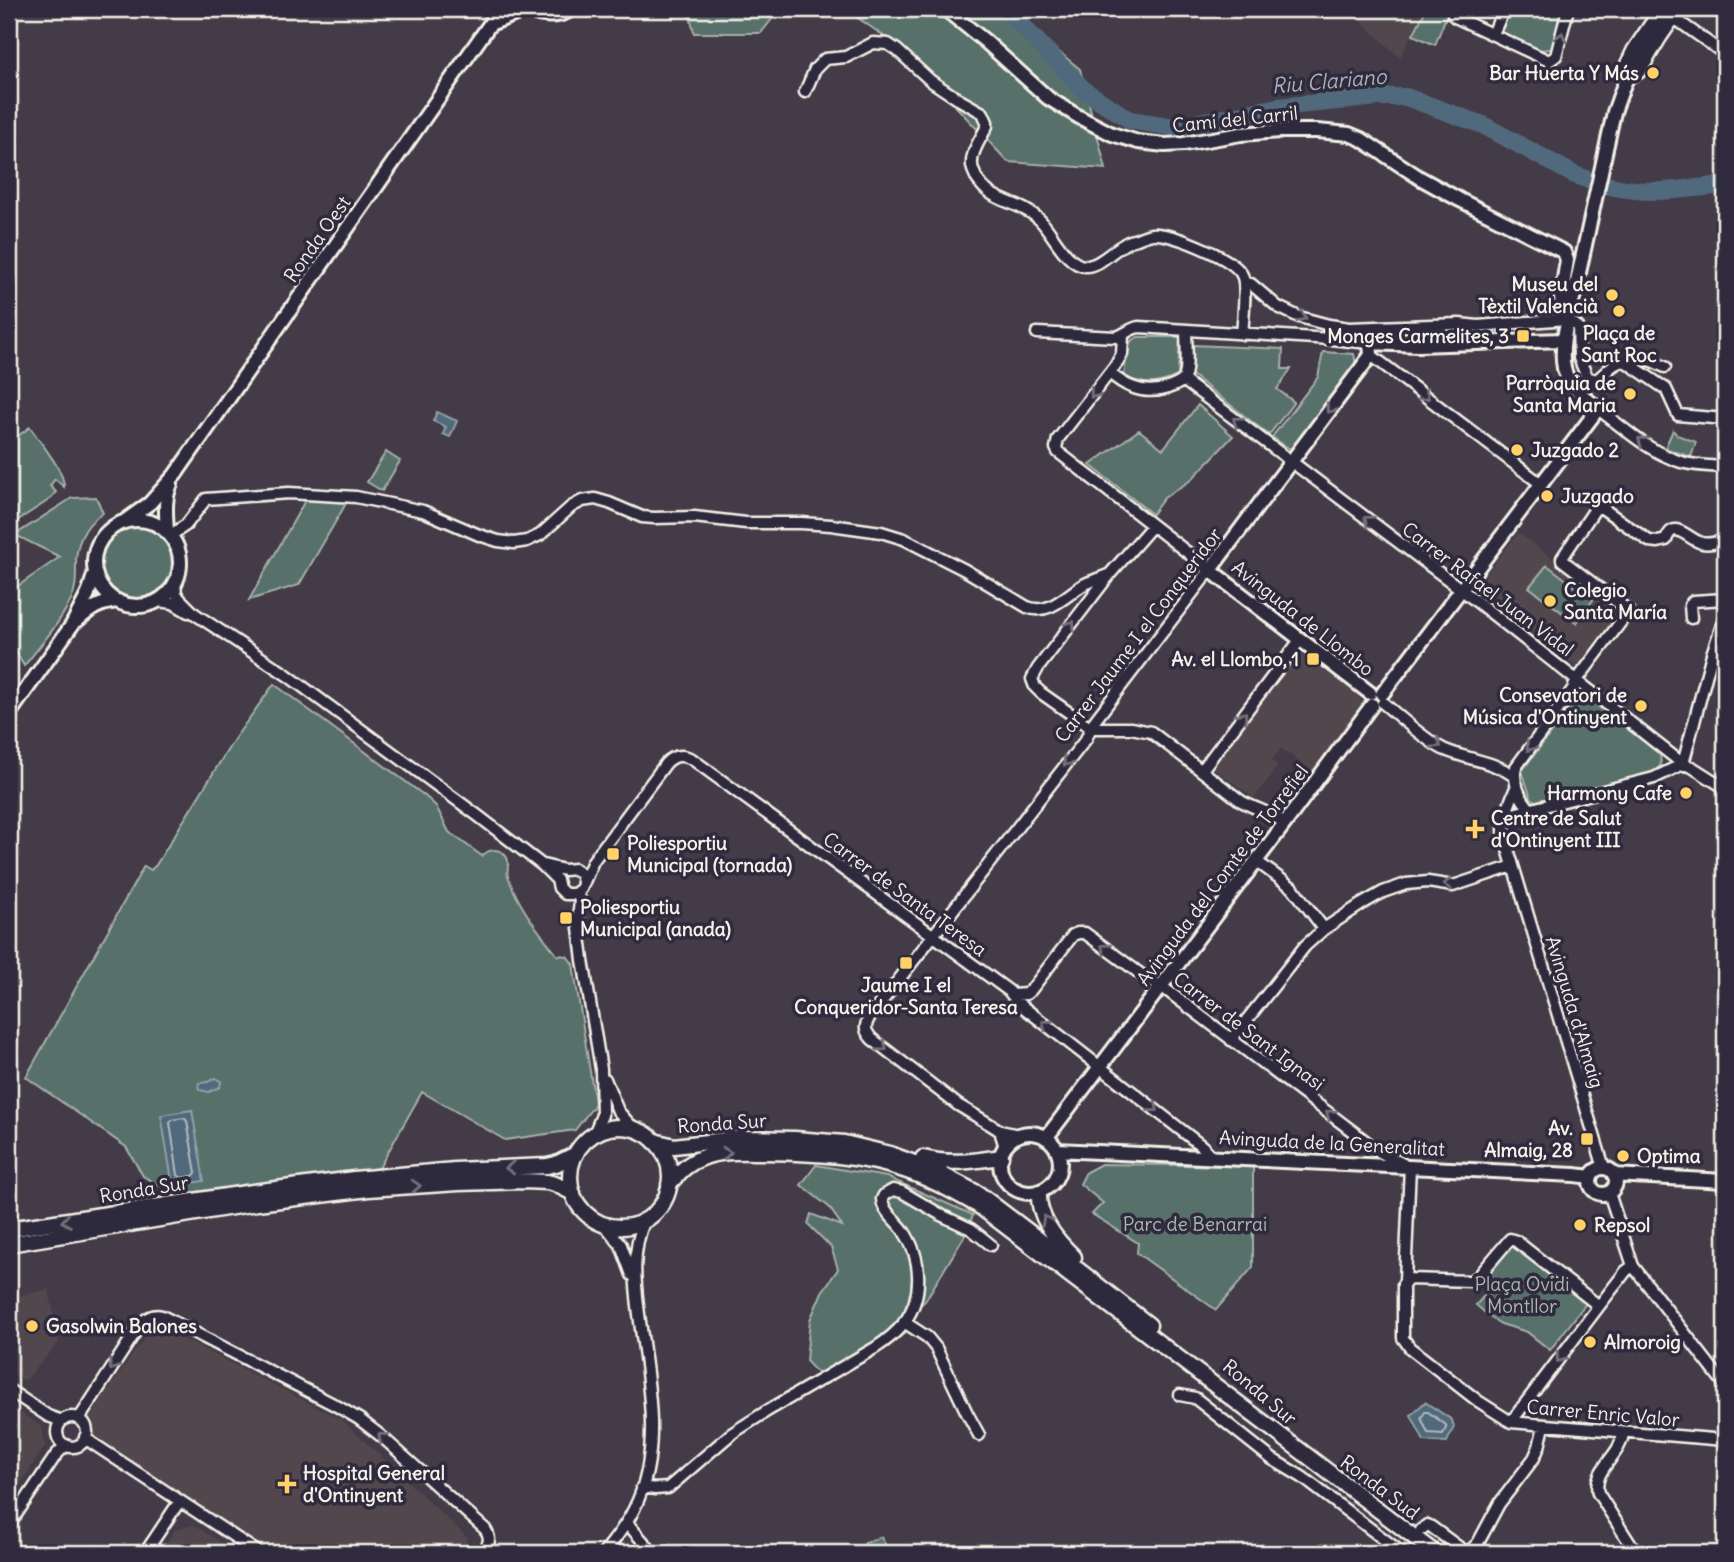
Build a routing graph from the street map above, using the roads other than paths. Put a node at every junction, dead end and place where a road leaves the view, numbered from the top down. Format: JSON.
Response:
{"nodes":[{"id":1,"x":497,"y":9,"type":"edge"},
{"id":2,"x":525,"y":9,"type":"edge"},
{"id":3,"x":572,"y":9,"type":"edge"},
{"id":4,"x":945,"y":9,"type":"edge"},
{"id":5,"x":1504,"y":9,"type":"edge"},
{"id":6,"x":1568,"y":9,"type":"edge"},
{"id":7,"x":1660,"y":9,"type":"edge"},
{"id":8,"x":1453,"y":10,"type":"edge"},
{"id":9,"x":1675,"y":12,"type":"edge"},
{"id":10,"x":490,"y":24,"type":"junction"},
{"id":11,"x":1493,"y":34,"type":"junction"},
{"id":12,"x":1725,"y":50,"type":"edge"},
{"id":13,"x":1626,"y":81,"type":"junction"},
{"id":14,"x":805,"y":92,"type":"dead end"},
{"id":15,"x":1244,"y":283,"type":"junction"},
{"id":16,"x":1568,"y":314,"type":"junction"},
{"id":17,"x":1186,"y":330,"type":"junction"},
{"id":18,"x":1037,"y":333,"type":"dead end"},
{"id":19,"x":1242,"y":334,"type":"junction"},
{"id":20,"x":1123,"y":335,"type":"junction"},
{"id":21,"x":1563,"y":340,"type":"junction"},
{"id":22,"x":1370,"y":349,"type":"junction"},
{"id":23,"x":1625,"y":361,"type":"junction"},
{"id":24,"x":1111,"y":374,"type":"junction"},
{"id":25,"x":1183,"y":380,"type":"junction"},
{"id":26,"x":1657,"y":383,"type":"junction"},
{"id":27,"x":1598,"y":409,"type":"junction"},
{"id":28,"x":1725,"y":419,"type":"edge"},
{"id":29,"x":1291,"y":462,"type":"junction"},
{"id":30,"x":1725,"y":467,"type":"edge"},
{"id":31,"x":175,"y":475,"type":"junction"},
{"id":32,"x":1541,"y":484,"type":"junction"},
{"id":33,"x":125,"y":521,"type":"junction"},
{"id":34,"x":1152,"y":526,"type":"junction"},
{"id":35,"x":169,"y":533,"type":"junction"},
{"id":36,"x":1725,"y":540,"type":"edge"},
{"id":37,"x":1210,"y":570,"type":"junction"},
{"id":38,"x":95,"y":572,"type":"junction"},
{"id":39,"x":1110,"y":575,"type":"junction"},
{"id":40,"x":175,"y":584,"type":"junction"},
{"id":41,"x":1462,"y":590,"type":"junction"},
{"id":42,"x":1725,"y":599,"type":"edge"},
{"id":43,"x":118,"y":601,"type":"junction"},
{"id":44,"x":158,"y":601,"type":"junction"},
{"id":45,"x":195,"y":614,"type":"junction"},
{"id":46,"x":1725,"y":616,"type":"edge"},
{"id":47,"x":1691,"y":618,"type":"dead end"},
{"id":48,"x":72,"y":625,"type":"junction"},
{"id":49,"x":1300,"y":640,"type":"junction"},
{"id":50,"x":1577,"y":680,"type":"junction"},
{"id":51,"x":1377,"y":699,"type":"junction"},
{"id":52,"x":9,"y":714,"type":"edge"},
{"id":53,"x":1091,"y":728,"type":"junction"},
{"id":54,"x":1662,"y":747,"type":"junction"},
{"id":55,"x":1683,"y":764,"type":"junction"},
{"id":56,"x":1202,"y":771,"type":"junction"},
{"id":57,"x":1667,"y":772,"type":"junction"},
{"id":58,"x":1515,"y":780,"type":"junction"},
{"id":59,"x":1725,"y":788,"type":"edge"},
{"id":60,"x":1531,"y":810,"type":"junction"},
{"id":61,"x":1505,"y":818,"type":"junction"},
{"id":62,"x":1285,"y":823,"type":"junction"},
{"id":63,"x":593,"y":862,"type":"junction"},
{"id":64,"x":1256,"y":862,"type":"junction"},
{"id":65,"x":542,"y":865,"type":"junction"},
{"id":66,"x":1513,"y":866,"type":"junction"},
{"id":67,"x":569,"y":870,"type":"junction"},
{"id":68,"x":557,"y":880,"type":"junction"},
{"id":69,"x":583,"y":882,"type":"junction"},
{"id":70,"x":574,"y":894,"type":"junction"},
{"id":71,"x":1324,"y":929,"type":"junction"},
{"id":72,"x":933,"y":936,"type":"junction"},
{"id":73,"x":1161,"y":986,"type":"junction"},
{"id":74,"x":1013,"y":995,"type":"junction"},
{"id":75,"x":1231,"y":1040,"type":"junction"},
{"id":76,"x":1100,"y":1066,"type":"junction"},
{"id":77,"x":601,"y":1069,"type":"junction"},
{"id":78,"x":634,"y":1129,"type":"junction"},
{"id":79,"x":1000,"y":1131,"type":"junction"},
{"id":80,"x":594,"y":1134,"type":"junction"},
{"id":81,"x":1019,"y":1135,"type":"junction"},
{"id":82,"x":1042,"y":1136,"type":"junction"},
{"id":83,"x":654,"y":1141,"type":"junction"},
{"id":84,"x":844,"y":1143,"type":"junction"},
{"id":85,"x":1003,"y":1152,"type":"junction"},
{"id":86,"x":1062,"y":1153,"type":"junction"},
{"id":87,"x":576,"y":1154,"type":"junction"},
{"id":88,"x":1211,"y":1156,"type":"junction"},
{"id":89,"x":1408,"y":1166,"type":"junction"},
{"id":90,"x":1609,"y":1172,"type":"junction"},
{"id":91,"x":1591,"y":1177,"type":"junction"},
{"id":92,"x":1725,"y":1181,"type":"edge"},
{"id":93,"x":669,"y":1184,"type":"junction"},
{"id":94,"x":1039,"y":1192,"type":"junction"},
{"id":95,"x":1609,"y":1192,"type":"junction"},
{"id":96,"x":573,"y":1194,"type":"junction"},
{"id":97,"x":645,"y":1220,"type":"junction"},
{"id":98,"x":604,"y":1224,"type":"junction"},
{"id":99,"x":9,"y":1229,"type":"edge"},
{"id":100,"x":9,"y":1244,"type":"edge"},
{"id":101,"x":991,"y":1245,"type":"dead end"},
{"id":102,"x":1633,"y":1266,"type":"junction"},
{"id":103,"x":1405,"y":1280,"type":"junction"},
{"id":104,"x":635,"y":1287,"type":"junction"},
{"id":105,"x":1125,"y":1306,"type":"junction"},
{"id":106,"x":1599,"y":1306,"type":"junction"},
{"id":107,"x":904,"y":1322,"type":"junction"},
{"id":108,"x":1725,"y":1385,"type":"edge"},
{"id":109,"x":9,"y":1390,"type":"edge"},
{"id":110,"x":1180,"y":1395,"type":"dead end"},
{"id":111,"x":79,"y":1419,"type":"junction"},
{"id":112,"x":1511,"y":1422,"type":"junction"},
{"id":113,"x":60,"y":1424,"type":"junction"},
{"id":114,"x":1544,"y":1426,"type":"junction"},
{"id":115,"x":1623,"y":1432,"type":"junction"},
{"id":116,"x":979,"y":1435,"type":"dead end"},
{"id":117,"x":87,"y":1440,"type":"junction"},
{"id":118,"x":1725,"y":1440,"type":"edge"},
{"id":119,"x":64,"y":1444,"type":"junction"},
{"id":120,"x":1301,"y":1451,"type":"junction"},
{"id":121,"x":642,"y":1487,"type":"junction"},
{"id":122,"x":179,"y":1502,"type":"junction"},
{"id":123,"x":627,"y":1523,"type":"junction"},
{"id":124,"x":9,"y":1525,"type":"edge"},
{"id":125,"x":1421,"y":1530,"type":"dead end"},
{"id":126,"x":145,"y":1553,"type":"edge"},
{"id":127,"x":259,"y":1553,"type":"edge"},
{"id":128,"x":481,"y":1553,"type":"edge"},
{"id":129,"x":604,"y":1553,"type":"edge"},
{"id":130,"x":653,"y":1553,"type":"edge"},
{"id":131,"x":1402,"y":1553,"type":"edge"},
{"id":132,"x":1435,"y":1553,"type":"edge"},
{"id":133,"x":1636,"y":1553,"type":"edge"}],
"edges":[{"from":1,"to":10,"type":"street","name":"Ronda Oest"},
{"from":2,"to":3,"type":"street"},
{"from":2,"to":10,"type":"street"},
{"from":4,"to":16,"type":"street","name":"Camí del Carril"},
{"from":5,"to":11,"type":"street"},
{"from":11,"to":6,"type":"street","one_way":true},
{"from":7,"to":13,"type":"street"},
{"from":8,"to":11,"type":"street"},
{"from":9,"to":12,"type":"street"},
{"from":9,"to":13,"type":"street"},
{"from":10,"to":31,"type":"street","name":"Ronda Oest"},
{"from":13,"to":16,"type":"street"},
{"from":14,"to":15,"type":"street"},
{"from":15,"to":16,"type":"street","one_way":true},
{"from":15,"to":19,"type":"street"},
{"from":16,"to":21,"type":"street"},
{"from":16,"to":23,"type":"street"},
{"from":17,"to":19,"type":"street"},
{"from":17,"to":20,"type":"street"},
{"from":17,"to":25,"type":"street"},
{"from":18,"to":20,"type":"street"},
{"from":19,"to":22,"type":"street"},
{"from":20,"to":24,"type":"street","name":"Avinguda de Llombo"},
{"from":21,"to":22,"type":"street"},
{"from":21,"to":27,"type":"street"},
{"from":22,"to":29,"type":"street","name":"Carrer Jaume I el Conqueridor","one_way":true},
{"from":22,"to":32,"type":"street","one_way":true},
{"from":23,"to":26,"type":"street"},
{"from":23,"to":26,"type":"street"},
{"from":24,"to":25,"type":"street"},
{"from":24,"to":34,"type":"street","name":"Avinguda de Llombo","one_way":true},
{"from":29,"to":25,"type":"street","name":"Carrer Rafael Juan Vidal","one_way":true},
{"from":26,"to":28,"type":"street"},
{"from":30,"to":27,"type":"street","one_way":true},
{"from":27,"to":32,"type":"street","name":"Avinguda del Comte de Torrefiel"},
{"from":29,"to":37,"type":"street","name":"Carrer Jaume I el Conqueridor"},
{"from":41,"to":29,"type":"street","name":"Carrer Rafael Juan Vidal","one_way":true},
{"from":31,"to":33,"type":"street","name":"Ronda Oest"},
{"from":31,"to":35,"type":"street","name":"Ronda Oest"},
{"from":32,"to":41,"type":"street","name":"Avinguda del Comte de Torrefiel"},
{"from":33,"to":35,"type":"street"},
{"from":33,"to":38,"type":"street"},
{"from":34,"to":37,"type":"street","name":"Avinguda de Llombo"},
{"from":34,"to":39,"type":"street"},
{"from":35,"to":39,"type":"street"},
{"from":35,"to":40,"type":"street"},
{"from":36,"to":50,"type":"street"},
{"from":37,"to":49,"type":"street","name":"Avinguda de Llombo"},
{"from":37,"to":53,"type":"street","name":"Carrer Jaume I el Conqueridor"},
{"from":38,"to":43,"type":"street"},
{"from":38,"to":48,"type":"street"},
{"from":53,"to":39,"type":"street","one_way":true},
{"from":40,"to":44,"type":"street"},
{"from":40,"to":45,"type":"street"},
{"from":41,"to":50,"type":"street","name":"Carrer Rafael Juan Vidal"},
{"from":41,"to":51,"type":"street","name":"Avinguda del Comte de Torrefiel"},
{"from":42,"to":47,"type":"street"},
{"from":43,"to":44,"type":"street"},
{"from":43,"to":48,"type":"street"},
{"from":44,"to":45,"type":"street"},
{"from":45,"to":65,"type":"street"},
{"from":46,"to":55,"type":"street"},
{"from":48,"to":52,"type":"street"},
{"from":49,"to":51,"type":"street","name":"Avinguda de Llombo"},
{"from":56,"to":49,"type":"street","one_way":true},
{"from":50,"to":54,"type":"street","name":"Carrer Rafael Juan Vidal"},
{"from":50,"to":58,"type":"street","one_way":true},
{"from":51,"to":58,"type":"street","one_way":true},
{"from":51,"to":62,"type":"street","name":"Avinguda del Comte de Torrefiel"},
{"from":53,"to":56,"type":"street"},
{"from":53,"to":72,"type":"street","name":"Carrer Jaume I el Conqueridor","one_way":true},
{"from":54,"to":55,"type":"street","name":"Carrer Rafael Juan Vidal"},
{"from":54,"to":57,"type":"street"},
{"from":55,"to":57,"type":"street"},
{"from":55,"to":59,"type":"street","name":"Carrer Rafael Juan Vidal"},
{"from":56,"to":62,"type":"street"},
{"from":57,"to":60,"type":"street"},
{"from":58,"to":60,"type":"street"},
{"from":58,"to":61,"type":"street"},
{"from":60,"to":61,"type":"street"},
{"from":61,"to":66,"type":"street","name":"Avinguda d'Almaig"},
{"from":62,"to":64,"type":"street","name":"Avinguda del Comte de Torrefiel"},
{"from":63,"to":67,"type":"street"},
{"from":63,"to":69,"type":"street","name":"Carrer de Santa Teresa"},
{"from":63,"to":72,"type":"street","name":"Carrer de Santa Teresa"},
{"from":64,"to":71,"type":"street"},
{"from":64,"to":73,"type":"street","name":"Avinguda del Comte de Torrefiel"},
{"from":65,"to":67,"type":"street"},
{"from":65,"to":68,"type":"street"},
{"from":66,"to":71,"type":"street","one_way":true},
{"from":66,"to":90,"type":"street","name":"Avinguda d'Almaig"},
{"from":67,"to":68,"type":"street"},
{"from":67,"to":69,"type":"street"},
{"from":68,"to":70,"type":"street"},
{"from":69,"to":70,"type":"street"},
{"from":70,"to":77,"type":"street"},
{"from":71,"to":75,"type":"street"},
{"from":72,"to":74,"type":"street","name":"Carrer de Santa Teresa"},
{"from":72,"to":79,"type":"street","name":"Carrer Jaume I el Conqueridor","one_way":true},
{"from":73,"to":74,"type":"street","name":"Carrer de Sant Ignasi","one_way":true},
{"from":73,"to":75,"type":"street","name":"Carrer de Sant Ignasi"},
{"from":73,"to":76,"type":"street","name":"Avinguda del Comte de Torrefiel"},
{"from":76,"to":74,"type":"street","name":"Carrer de Santa Teresa","one_way":true},
{"from":89,"to":75,"type":"street","name":"Carrer de Sant Ignasi","one_way":true},
{"from":76,"to":82,"type":"street","name":"Avinguda del Comte de Torrefiel"},
{"from":76,"to":88,"type":"street","name":"Carrer de Santa Teresa","one_way":true},
{"from":77,"to":78,"type":"street"},
{"from":77,"to":80,"type":"street"},
{"from":78,"to":80,"type":"main road"},
{"from":78,"to":83,"type":"main road"},
{"from":79,"to":81,"type":"street"},
{"from":79,"to":85,"type":"street"},
{"from":80,"to":87,"type":"main road"},
{"from":81,"to":82,"type":"street"},
{"from":81,"to":85,"type":"street"},
{"from":82,"to":86,"type":"street"},
{"from":83,"to":84,"type":"main road","name":"Ronda Sur"},
{"from":83,"to":93,"type":"main road"},
{"from":84,"to":85,"type":"main road"},
{"from":84,"to":105,"type":"main road","name":"Ronda Sur"},
{"from":85,"to":94,"type":"street"},
{"from":86,"to":88,"type":"street","name":"Avinguda de la Generalitat"},
{"from":86,"to":94,"type":"street"},
{"from":87,"to":96,"type":"main road"},
{"from":87,"to":99,"type":"main road","name":"Ronda Sur","one_way":true},
{"from":88,"to":89,"type":"street","name":"Avinguda de la Generalitat"},
{"from":89,"to":91,"type":"street","name":"Avinguda de la Generalitat"},
{"from":89,"to":103,"type":"street"},
{"from":90,"to":91,"type":"street"},
{"from":90,"to":92,"type":"street"},
{"from":90,"to":95,"type":"street"},
{"from":91,"to":95,"type":"street"},
{"from":93,"to":97,"type":"main road"},
{"from":93,"to":120,"type":"main road","name":"Ronda Sur","one_way":true},
{"from":105,"to":94,"type":"main road","one_way":true},
{"from":95,"to":102,"type":"street"},
{"from":96,"to":98,"type":"main road"},
{"from":100,"to":96,"type":"main road","name":"Ronda Sur","one_way":true},
{"from":97,"to":98,"type":"main road"},
{"from":97,"to":104,"type":"street"},
{"from":98,"to":104,"type":"street"},
{"from":101,"to":107,"type":"street"},
{"from":102,"to":106,"type":"street"},
{"from":102,"to":108,"type":"street"},
{"from":103,"to":106,"type":"street"},
{"from":103,"to":112,"type":"street","name":"Carrer Enric Valor"},
{"from":104,"to":121,"type":"street"},
{"from":105,"to":120,"type":"main road","name":"Ronda Sur"},
{"from":106,"to":112,"type":"street","one_way":true},
{"from":107,"to":116,"type":"street"},
{"from":107,"to":121,"type":"street"},
{"from":109,"to":113,"type":"street"},
{"from":110,"to":131,"type":"street"},
{"from":111,"to":113,"type":"street"},
{"from":111,"to":117,"type":"street"},
{"from":128,"to":111,"type":"street","one_way":true},
{"from":112,"to":114,"type":"street","name":"Carrer Enric Valor"},
{"from":113,"to":119,"type":"street"},
{"from":114,"to":115,"type":"street","name":"Carrer Enric Valor"},
{"from":114,"to":125,"type":"street"},
{"from":115,"to":118,"type":"street","name":"Carrer Enric Valor"},
{"from":115,"to":133,"type":"street"},
{"from":117,"to":119,"type":"street"},
{"from":117,"to":122,"type":"street"},
{"from":119,"to":124,"type":"street"},
{"from":120,"to":132,"type":"main road","name":"Ronda Sud"},
{"from":121,"to":123,"type":"street"},
{"from":122,"to":126,"type":"street"},
{"from":122,"to":127,"type":"street"},
{"from":123,"to":129,"type":"street"},
{"from":123,"to":130,"type":"street"}]}
